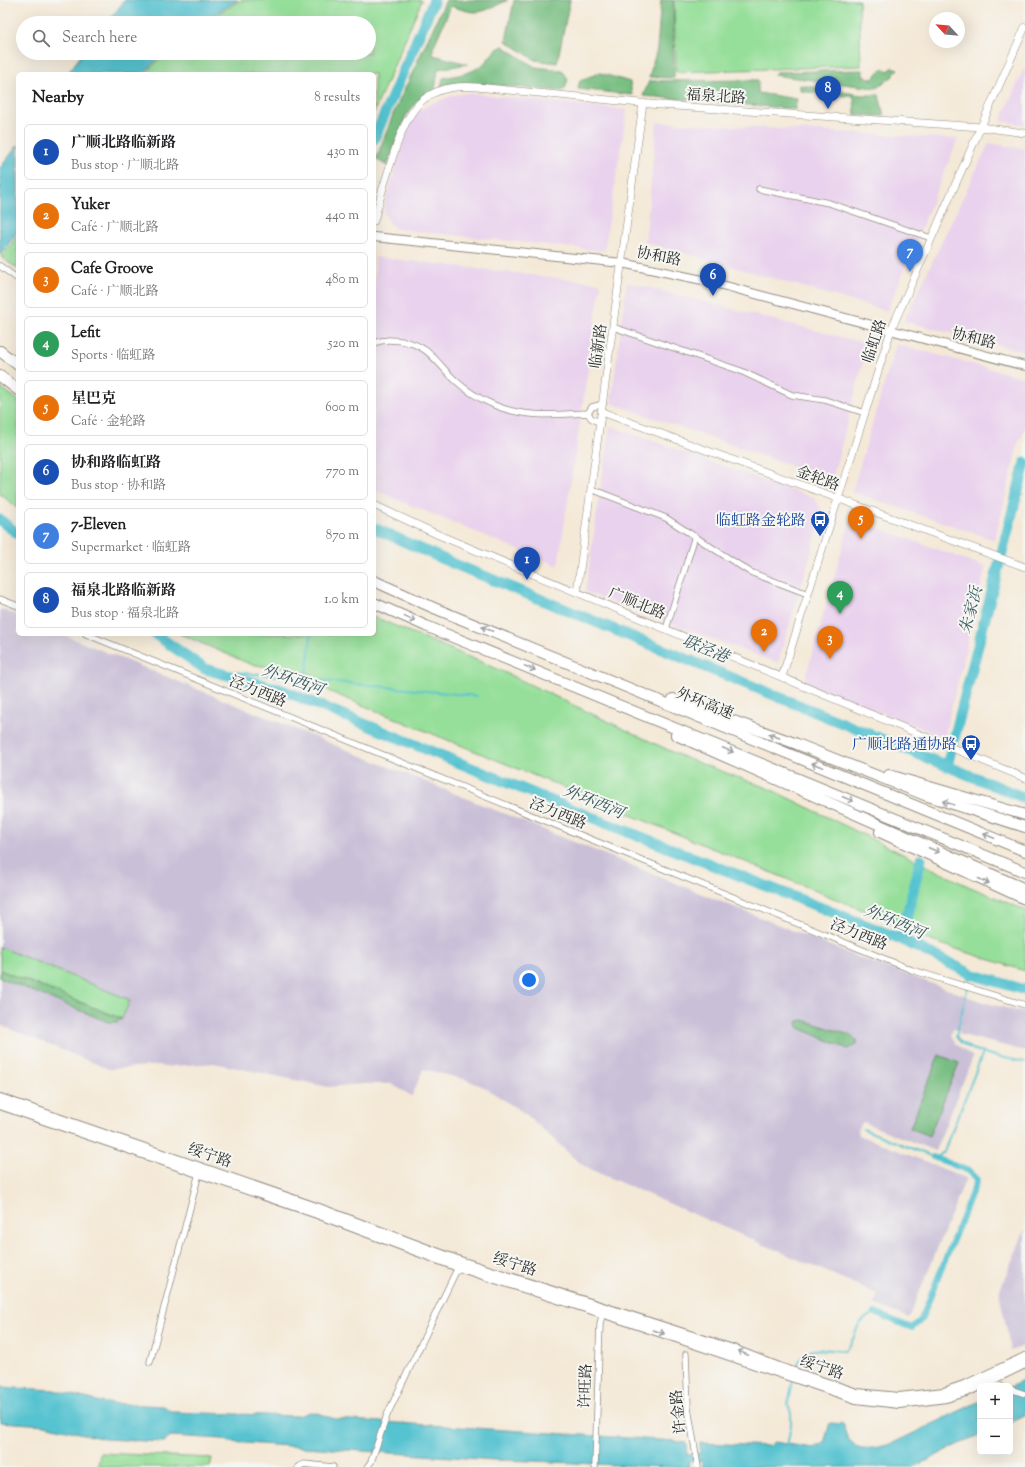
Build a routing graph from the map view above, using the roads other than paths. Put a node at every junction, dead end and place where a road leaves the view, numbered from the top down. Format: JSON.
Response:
{"nodes":[{"id":1,"x":1025,"y":27,"type":"edge"},
{"id":2,"x":643,"y":103,"type":"junction"},
{"id":3,"x":981,"y":127,"type":"junction"},
{"id":4,"x":1025,"y":133,"type":"edge"},
{"id":5,"x":759,"y":189,"type":"dead end"},
{"id":6,"x":376,"y":214,"type":"edge"},
{"id":7,"x":376,"y":237,"type":"edge"},
{"id":8,"x":932,"y":238,"type":"junction"},
{"id":9,"x":622,"y":263,"type":"junction"},
{"id":10,"x":0,"y":266,"type":"edge"},
{"id":11,"x":16,"y":278,"type":"edge"},
{"id":12,"x":613,"y":327,"type":"junction"},
{"id":13,"x":891,"y":330,"type":"junction"},
{"id":14,"x":376,"y":343,"type":"edge"},
{"id":15,"x":0,"y":351,"type":"edge"},
{"id":16,"x":16,"y":363,"type":"edge"},
{"id":17,"x":1025,"y":366,"type":"edge"},
{"id":18,"x":0,"y":376,"type":"edge"},
{"id":19,"x":16,"y":388,"type":"edge"},
{"id":20,"x":603,"y":404,"type":"junction"},
{"id":21,"x":602,"y":412,"type":"junction"},
{"id":22,"x":588,"y":413,"type":"junction"},
{"id":23,"x":865,"y":413,"type":"junction"},
{"id":24,"x":600,"y":423,"type":"junction"},
{"id":25,"x":591,"y":489,"type":"junction"},
{"id":26,"x":838,"y":499,"type":"junction"},
{"id":27,"x":376,"y":506,"type":"edge"},
{"id":28,"x":695,"y":536,"type":"junction"},
{"id":29,"x":1025,"y":567,"type":"edge"},
{"id":30,"x":376,"y":582,"type":"edge"},
{"id":31,"x":578,"y":592,"type":"junction"},
{"id":32,"x":808,"y":594,"type":"junction"},
{"id":33,"x":0,"y":599,"type":"edge"},
{"id":34,"x":376,"y":604,"type":"edge"},
{"id":35,"x":16,"y":605,"type":"edge"},
{"id":36,"x":666,"y":629,"type":"junction"},
{"id":37,"x":91,"y":636,"type":"edge"},
{"id":38,"x":562,"y":660,"type":"junction"},
{"id":39,"x":782,"y":677,"type":"junction"},
{"id":40,"x":554,"y":678,"type":"junction"},
{"id":41,"x":837,"y":760,"type":"junction"},
{"id":42,"x":1025,"y":778,"type":"edge"},
{"id":43,"x":824,"y":802,"type":"junction"},
{"id":44,"x":1025,"y":815,"type":"edge"},
{"id":45,"x":1025,"y":827,"type":"edge"},
{"id":46,"x":1025,"y":851,"type":"edge"},
{"id":47,"x":1025,"y":872,"type":"edge"},
{"id":48,"x":1025,"y":889,"type":"edge"},
{"id":49,"x":1025,"y":900,"type":"edge"},
{"id":50,"x":1025,"y":1005,"type":"edge"},
{"id":51,"x":0,"y":1098,"type":"edge"},
{"id":52,"x":0,"y":1104,"type":"edge"},
{"id":53,"x":199,"y":1173,"type":"junction"},
{"id":54,"x":459,"y":1264,"type":"junction"},
{"id":55,"x":603,"y":1310,"type":"junction"},
{"id":56,"x":686,"y":1354,"type":"dead end"},
{"id":57,"x":1025,"y":1357,"type":"edge"},
{"id":58,"x":150,"y":1362,"type":"dead end"},
{"id":59,"x":1025,"y":1364,"type":"edge"},
{"id":60,"x":795,"y":1376,"type":"junction"},
{"id":61,"x":979,"y":1379,"type":"junction"},
{"id":62,"x":988,"y":1382,"type":"junction"},
{"id":63,"x":991,"y":1383,"type":"edge"},
{"id":64,"x":1013,"y":1390,"type":"edge"},
{"id":65,"x":1025,"y":1394,"type":"edge"},
{"id":66,"x":698,"y":1465,"type":"edge"},
{"id":67,"x":298,"y":1467,"type":"edge"},
{"id":68,"x":333,"y":1467,"type":"edge"},
{"id":69,"x":367,"y":1467,"type":"edge"},
{"id":70,"x":595,"y":1467,"type":"edge"}],
"edges":[{"from":1,"to":3,"type":"street","name":"临虹路"},
{"from":2,"to":3,"type":"street","name":"福泉北路"},
{"from":2,"to":6,"type":"street","name":"福泉北路"},
{"from":2,"to":9,"type":"street","name":"临新路"},
{"from":3,"to":4,"type":"street","name":"福泉北路"},
{"from":3,"to":8,"type":"street","name":"临虹路"},
{"from":5,"to":8,"type":"street"},
{"from":7,"to":9,"type":"main road","name":"协和路"},
{"from":8,"to":13,"type":"street","name":"临虹路"},
{"from":9,"to":12,"type":"street","name":"临新路"},
{"from":9,"to":13,"type":"main road","name":"协和路"},
{"from":10,"to":11,"type":"street"},
{"from":12,"to":20,"type":"street","name":"临新路"},
{"from":12,"to":23,"type":"street"},
{"from":13,"to":17,"type":"main road","name":"协和路"},
{"from":13,"to":23,"type":"street","name":"临虹路"},
{"from":14,"to":22,"type":"street"},
{"from":15,"to":16,"type":"highway"},
{"from":18,"to":19,"type":"highway"},
{"from":20,"to":21,"type":"street","name":"临新路"},
{"from":20,"to":22,"type":"street"},
{"from":21,"to":24,"type":"street","name":"临新路"},
{"from":21,"to":26,"type":"street","name":"金轮路"},
{"from":22,"to":24,"type":"street"},
{"from":23,"to":26,"type":"street","name":"临虹路"},
{"from":24,"to":25,"type":"street","name":"临新路"},
{"from":25,"to":28,"type":"street"},
{"from":25,"to":31,"type":"street","name":"临新路"},
{"from":26,"to":29,"type":"street","name":"金轮路"},
{"from":26,"to":32,"type":"street","name":"临虹路"},
{"from":27,"to":31,"type":"street","name":"广顺北路"},
{"from":28,"to":32,"type":"street"},
{"from":28,"to":36,"type":"street"},
{"from":38,"to":30,"type":"highway","name":"外环高速","one_way":true},
{"from":31,"to":36,"type":"street","name":"广顺北路"},
{"from":32,"to":39,"type":"street","name":"临虹路"},
{"from":33,"to":35,"type":"street"},
{"from":34,"to":40,"type":"highway","one_way":true},
{"from":36,"to":39,"type":"street","name":"广顺北路"},
{"from":37,"to":50,"type":"street","name":"泾力西路"},
{"from":41,"to":38,"type":"highway","one_way":true},
{"from":46,"to":38,"type":"highway","name":"外环高速","one_way":true},
{"from":39,"to":42,"type":"street","name":"广顺北路"},
{"from":40,"to":43,"type":"highway"},
{"from":40,"to":47,"type":"highway","one_way":true},
{"from":41,"to":44,"type":"highway"},
{"from":45,"to":41,"type":"highway","one_way":true},
{"from":43,"to":48,"type":"highway","one_way":true},
{"from":43,"to":49,"type":"highway","one_way":true},
{"from":51,"to":54,"type":"main road","name":"绥宁路"},
{"from":52,"to":53,"type":"main road","name":"绥宁路"},
{"from":53,"to":54,"type":"main road","name":"绥宁路"},
{"from":53,"to":58,"type":"street"},
{"from":54,"to":55,"type":"main road","name":"绥宁路"},
{"from":54,"to":69,"type":"street"},
{"from":55,"to":60,"type":"main road","name":"绥宁路"},
{"from":55,"to":70,"type":"street","name":"许旺路"},
{"from":56,"to":66,"type":"street","name":"许金路"},
{"from":57,"to":61,"type":"main road","name":"绥宁路"},
{"from":59,"to":62,"type":"main road","name":"绥宁路"},
{"from":60,"to":61,"type":"main road","name":"绥宁路"},
{"from":60,"to":62,"type":"main road","name":"绥宁路"},
{"from":61,"to":62,"type":"street"},
{"from":62,"to":63,"type":"street"},
{"from":64,"to":65,"type":"street"},
{"from":67,"to":68,"type":"street"}]}
